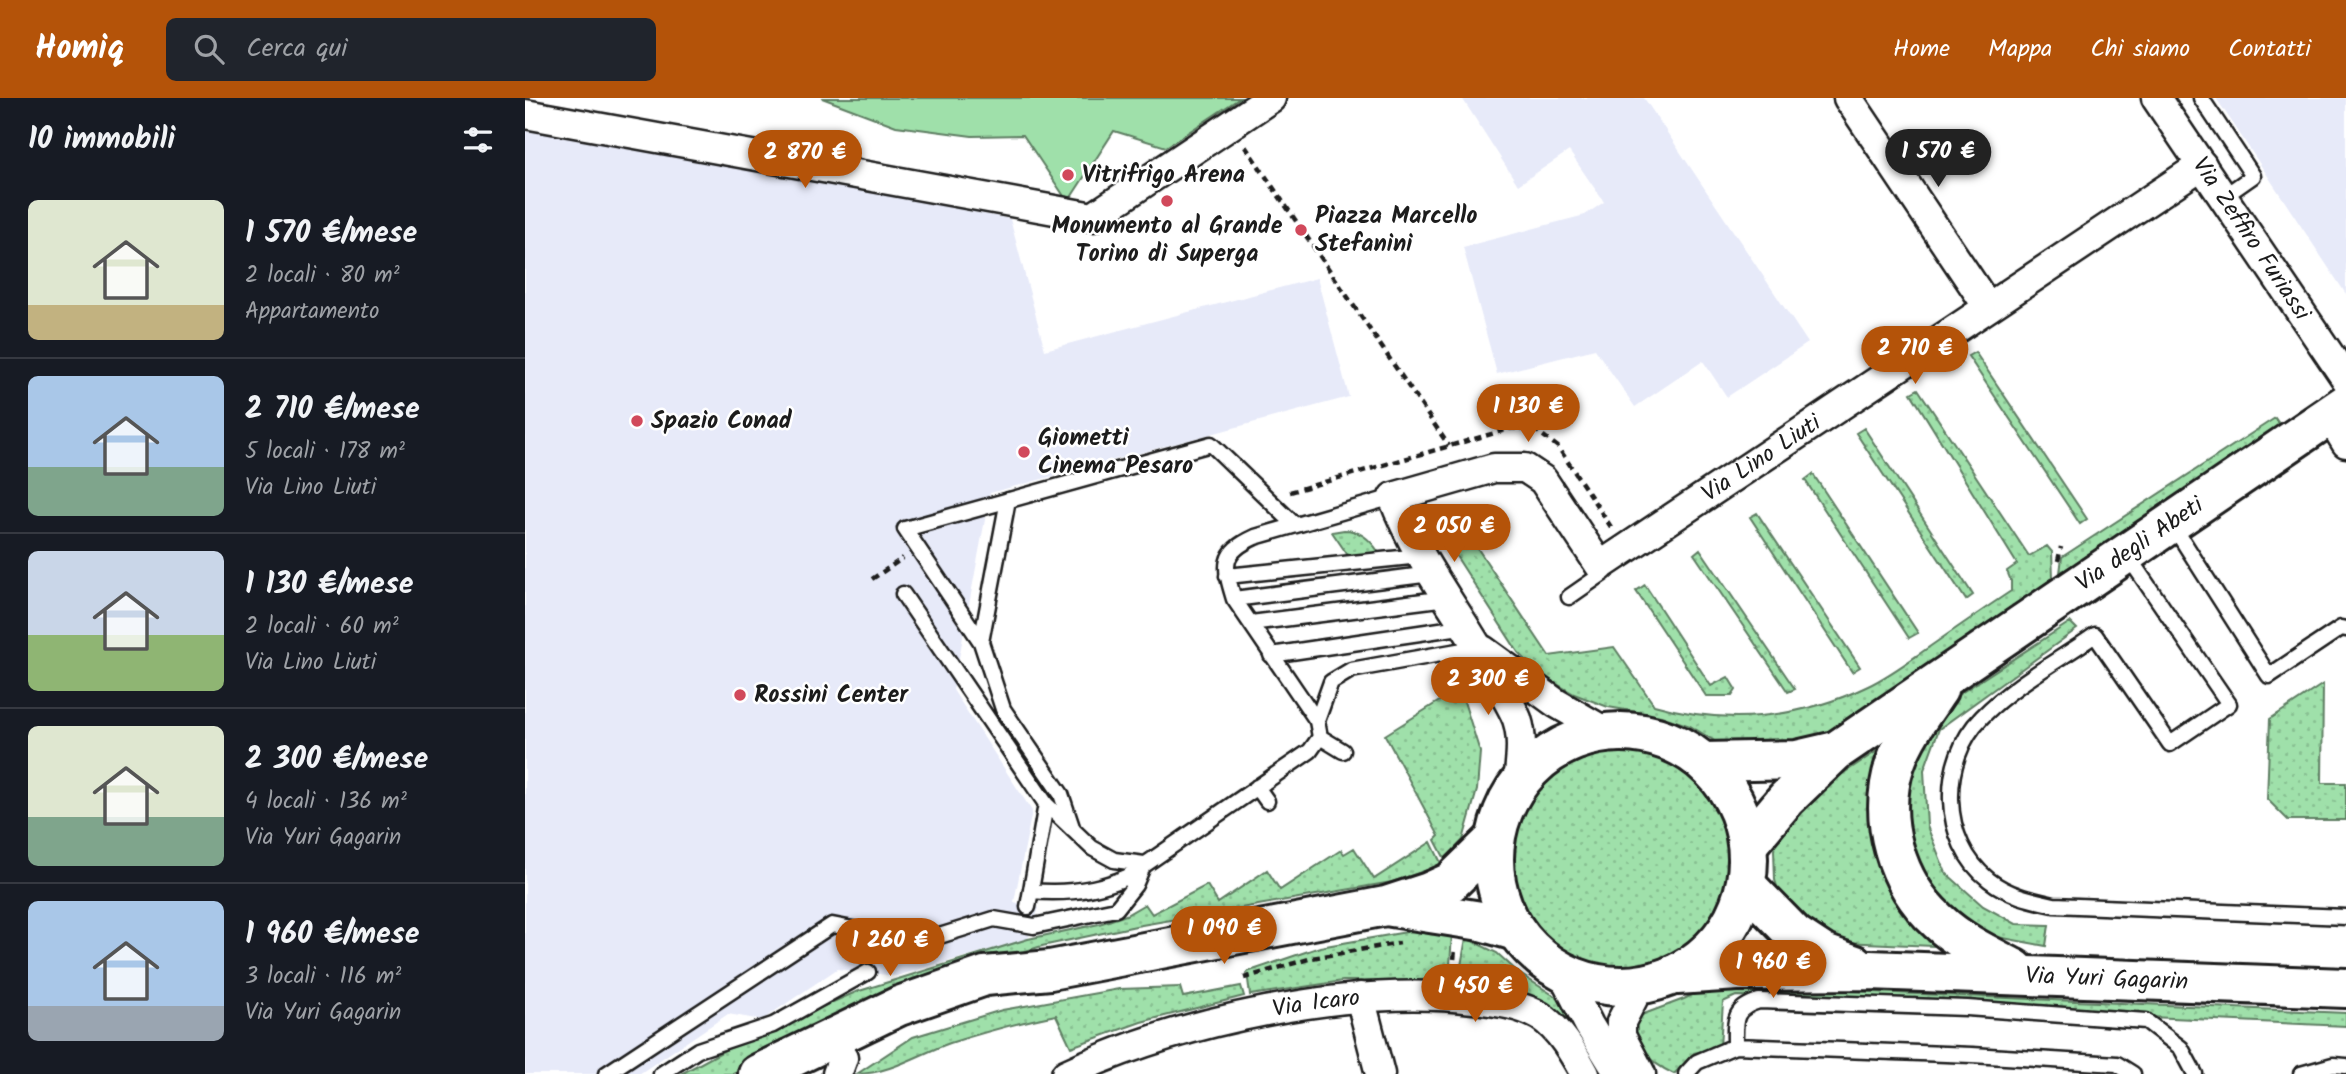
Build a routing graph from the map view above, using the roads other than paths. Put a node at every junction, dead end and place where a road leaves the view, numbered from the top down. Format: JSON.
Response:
{"nodes":[{"id":1,"x":1271,"y":98,"type":"edge"},
{"id":2,"x":1848,"y":98,"type":"edge"},
{"id":3,"x":2156,"y":98,"type":"edge"},
{"id":4,"x":2201,"y":98,"type":"edge"},
{"id":5,"x":525,"y":114,"type":"edge"},
{"id":6,"x":2201,"y":165,"type":"junction"},
{"id":7,"x":2223,"y":197,"type":"junction"},
{"id":8,"x":1988,"y":307,"type":"junction"},
{"id":9,"x":2346,"y":379,"type":"edge"},
{"id":10,"x":2340,"y":421,"type":"edge"},
{"id":11,"x":1393,"y":497,"type":"junction"},
{"id":12,"x":1008,"y":500,"type":"junction"},
{"id":13,"x":2171,"y":522,"type":"junction"},
{"id":14,"x":1295,"y":525,"type":"junction"},
{"id":15,"x":2126,"y":554,"type":"junction"},
{"id":16,"x":1425,"y":565,"type":"junction"},
{"id":17,"x":1602,"y":569,"type":"junction"},
{"id":18,"x":1227,"y":576,"type":"junction"},
{"id":19,"x":903,"y":594,"type":"dead end"},
{"id":20,"x":1569,"y":597,"type":"dead end"},
{"id":21,"x":1447,"y":598,"type":"junction"},
{"id":22,"x":1234,"y":599,"type":"junction"},
{"id":23,"x":1251,"y":623,"type":"junction"},
{"id":24,"x":2346,"y":628,"type":"edge"},
{"id":25,"x":1473,"y":637,"type":"junction"},
{"id":26,"x":981,"y":642,"type":"junction"},
{"id":27,"x":1271,"y":655,"type":"junction"},
{"id":28,"x":1949,"y":674,"type":"junction"},
{"id":29,"x":1317,"y":721,"type":"junction"},
{"id":30,"x":1606,"y":732,"type":"junction"},
{"id":31,"x":1320,"y":737,"type":"junction"},
{"id":32,"x":1343,"y":751,"type":"dead end"},
{"id":33,"x":1836,"y":751,"type":"junction"},
{"id":34,"x":1705,"y":762,"type":"junction"},
{"id":35,"x":1518,"y":783,"type":"junction"},
{"id":36,"x":1257,"y":787,"type":"junction"},
{"id":37,"x":1266,"y":802,"type":"dead end"},
{"id":38,"x":1046,"y":804,"type":"junction"},
{"id":39,"x":1073,"y":830,"type":"junction"},
{"id":40,"x":1495,"y":840,"type":"junction"},
{"id":41,"x":1749,"y":843,"type":"junction"},
{"id":42,"x":1144,"y":864,"type":"junction"},
{"id":43,"x":1747,"y":886,"type":"junction"},
{"id":44,"x":1031,"y":891,"type":"junction"},
{"id":45,"x":1028,"y":906,"type":"dead end"},
{"id":46,"x":1386,"y":906,"type":"junction"},
{"id":47,"x":2346,"y":918,"type":"edge"},
{"id":48,"x":1516,"y":931,"type":"junction"},
{"id":49,"x":1050,"y":970,"type":"junction"},
{"id":50,"x":1870,"y":970,"type":"junction"},
{"id":51,"x":868,"y":972,"type":"dead end"},
{"id":52,"x":1562,"y":972,"type":"junction"},
{"id":53,"x":2028,"y":975,"type":"junction"},
{"id":54,"x":1657,"y":980,"type":"junction"},
{"id":55,"x":2346,"y":988,"type":"edge"},
{"id":56,"x":1360,"y":997,"type":"junction"},
{"id":57,"x":1735,"y":1046,"type":"junction"},
{"id":58,"x":2346,"y":1066,"type":"edge"},
{"id":59,"x":831,"y":1069,"type":"edge"},
{"id":60,"x":606,"y":1074,"type":"edge"},
{"id":61,"x":661,"y":1074,"type":"edge"},
{"id":62,"x":758,"y":1074,"type":"edge"},
{"id":63,"x":1066,"y":1074,"type":"edge"},
{"id":64,"x":1380,"y":1074,"type":"edge"},
{"id":65,"x":1585,"y":1074,"type":"edge"},
{"id":66,"x":1619,"y":1074,"type":"edge"},
{"id":67,"x":1641,"y":1074,"type":"edge"},
{"id":68,"x":1686,"y":1074,"type":"edge"},
{"id":69,"x":2133,"y":1074,"type":"edge"},
{"id":70,"x":2195,"y":1074,"type":"edge"},
{"id":71,"x":2301,"y":1074,"type":"edge"}],
"edges":[{"from":1,"to":5,"type":"street"},
{"from":2,"to":8,"type":"street"},
{"from":3,"to":6,"type":"street","name":"Via Zeffiro Furiassi"},
{"from":4,"to":7,"type":"lane"},
{"from":6,"to":7,"type":"street","name":"Via Zeffiro Furiassi"},
{"from":6,"to":8,"type":"street","name":"Via Lino Liuti"},
{"from":7,"to":9,"type":"street","name":"Via Zeffiro Furiassi"},
{"from":8,"to":17,"type":"street","name":"Via Lino Liuti"},
{"from":10,"to":13,"type":"main road","name":"Via degli Abeti"},
{"from":11,"to":14,"type":"lane"},
{"from":11,"to":16,"type":"street"},
{"from":11,"to":17,"type":"street"},
{"from":12,"to":14,"type":"lane"},
{"from":12,"to":26,"type":"lane"},
{"from":12,"to":26,"type":"lane"},
{"from":13,"to":15,"type":"main road","name":"Via degli Abeti"},
{"from":13,"to":24,"type":"lane"},
{"from":14,"to":18,"type":"lane"},
{"from":15,"to":28,"type":"main road","name":"Via degli Abeti"},
{"from":15,"to":47,"type":"lane"},
{"from":16,"to":18,"type":"lane"},
{"from":16,"to":21,"type":"street"},
{"from":16,"to":22,"type":"lane"},
{"from":17,"to":20,"type":"lane"},
{"from":18,"to":22,"type":"lane"},
{"from":19,"to":38,"type":"lane"},
{"from":21,"to":23,"type":"lane"},
{"from":21,"to":25,"type":"street"},
{"from":22,"to":23,"type":"lane"},
{"from":23,"to":27,"type":"lane"},
{"from":25,"to":27,"type":"lane"},
{"from":25,"to":29,"type":"lane"},
{"from":25,"to":30,"type":"street"},
{"from":25,"to":35,"type":"street"},
{"from":26,"to":39,"type":"lane"},
{"from":27,"to":29,"type":"lane"},
{"from":28,"to":33,"type":"main road","name":"Via degli Abeti"},
{"from":28,"to":53,"type":"main road","name":"Via degli Abeti"},
{"from":29,"to":31,"type":"lane"},
{"from":30,"to":34,"type":"main road","name":"Via Yuri Gagarin"},
{"from":30,"to":35,"type":"main road","name":"Via Yuri Gagarin"},
{"from":31,"to":32,"type":"lane"},
{"from":31,"to":36,"type":"lane"},
{"from":33,"to":34,"type":"main road","name":"Via degli Abeti"},
{"from":33,"to":41,"type":"main road","name":"Via degli Abeti"},
{"from":34,"to":41,"type":"main road","name":"Via Yuri Gagarin"},
{"from":35,"to":40,"type":"main road","name":"Via Yuri Gagarin"},
{"from":36,"to":37,"type":"lane"},
{"from":36,"to":42,"type":"lane"},
{"from":38,"to":39,"type":"lane"},
{"from":38,"to":44,"type":"lane"},
{"from":39,"to":42,"type":"lane"},
{"from":40,"to":46,"type":"main road","name":"Via Yuri Gagarin"},
{"from":40,"to":48,"type":"main road","name":"Via Yuri Gagarin"},
{"from":41,"to":43,"type":"main road","name":"Via Yuri Gagarin"},
{"from":42,"to":44,"type":"lane"},
{"from":42,"to":60,"type":"lane"},
{"from":43,"to":50,"type":"main road","name":"Via Yuri Gagarin"},
{"from":43,"to":54,"type":"main road","name":"Via Yuri Gagarin"},
{"from":44,"to":45,"type":"lane"},
{"from":46,"to":48,"type":"main road","name":"Via Yuri Gagarin"},
{"from":46,"to":49,"type":"main road","name":"Via Yuri Gagarin"},
{"from":48,"to":52,"type":"main road","name":"Via Yuri Gagarin"},
{"from":49,"to":59,"type":"main road","name":"Via Yuri Gagarin"},
{"from":49,"to":62,"type":"main road","name":"Via Yuri Gagarin"},
{"from":50,"to":53,"type":"main road","name":"Via Yuri Gagarin"},
{"from":50,"to":54,"type":"main road","name":"Via Yuri Gagarin"},
{"from":51,"to":61,"type":"lane"},
{"from":52,"to":54,"type":"main road","name":"Via Yuri Gagarin"},
{"from":52,"to":66,"type":"street"},
{"from":53,"to":55,"type":"main road","name":"Via Yuri Gagarin"},
{"from":54,"to":67,"type":"street"},
{"from":56,"to":63,"type":"street","name":"Via Icaro"},
{"from":56,"to":64,"type":"street"},
{"from":56,"to":65,"type":"street","name":"Via Icaro"},
{"from":57,"to":68,"type":"lane"},
{"from":57,"to":69,"type":"lane"},
{"from":57,"to":70,"type":"lane"},
{"from":58,"to":71,"type":"lane"}]}
